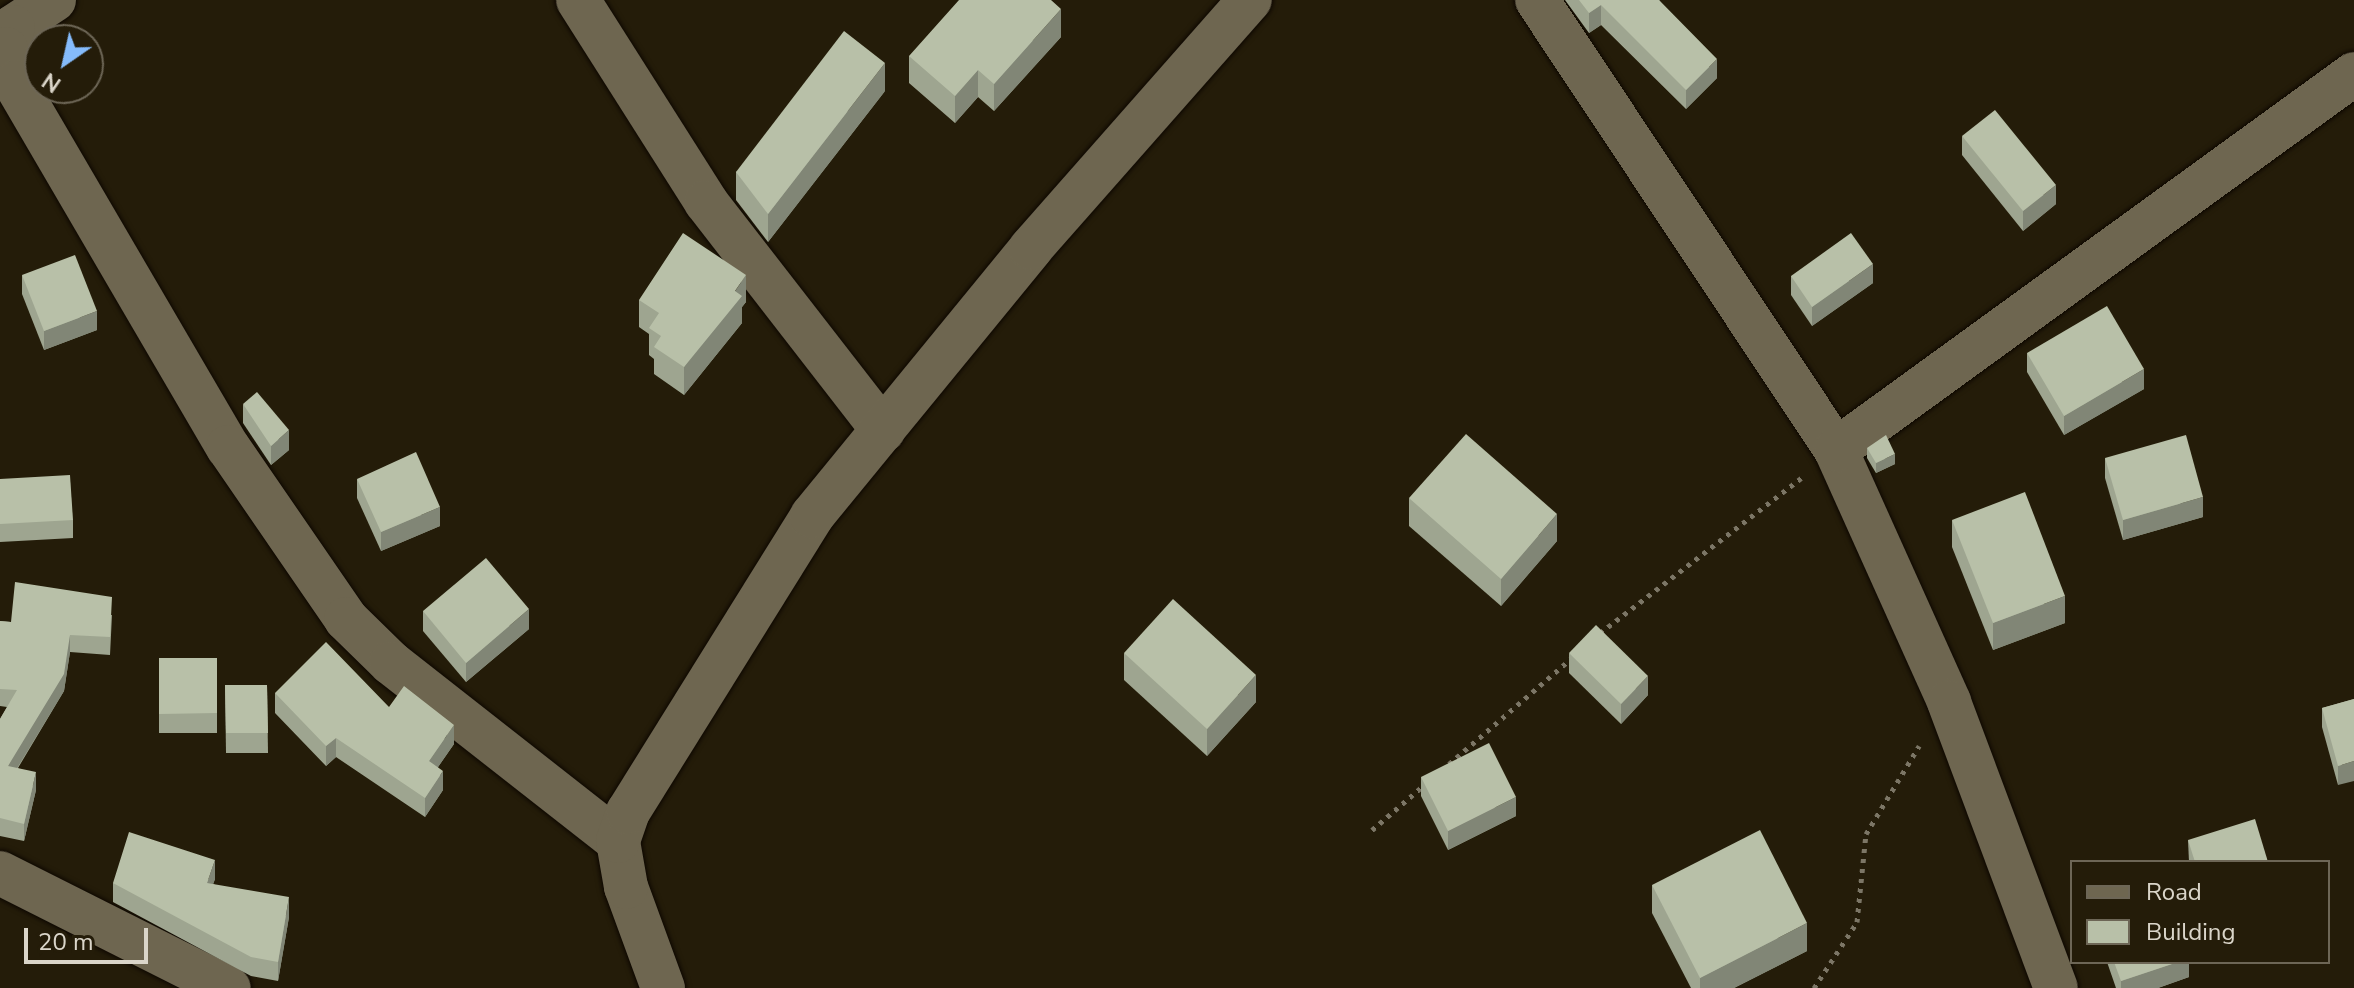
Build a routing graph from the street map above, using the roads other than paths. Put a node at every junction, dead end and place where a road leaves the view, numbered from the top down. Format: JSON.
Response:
{"nodes":[{"id":1,"x":54,"y":0,"type":"edge"},
{"id":2,"x":578,"y":0,"type":"edge"},
{"id":3,"x":1250,"y":0,"type":"edge"},
{"id":4,"x":1537,"y":0,"type":"edge"},
{"id":5,"x":2354,"y":74,"type":"edge"},
{"id":6,"x":883,"y":430,"type":"junction"},
{"id":7,"x":1836,"y":450,"type":"junction"},
{"id":8,"x":618,"y":841,"type":"junction"},
{"id":9,"x":0,"y":873,"type":"edge"},
{"id":10,"x":229,"y":988,"type":"edge"},
{"id":11,"x":663,"y":988,"type":"edge"},
{"id":12,"x":2056,"y":988,"type":"edge"}],
"edges":[{"from":1,"to":8,"type":"street"},
{"from":2,"to":6,"type":"street"},
{"from":3,"to":6,"type":"street"},
{"from":4,"to":7,"type":"street"},
{"from":5,"to":7,"type":"street"},
{"from":6,"to":8,"type":"street"},
{"from":7,"to":12,"type":"street"},
{"from":8,"to":11,"type":"street"},
{"from":9,"to":10,"type":"street"}]}
